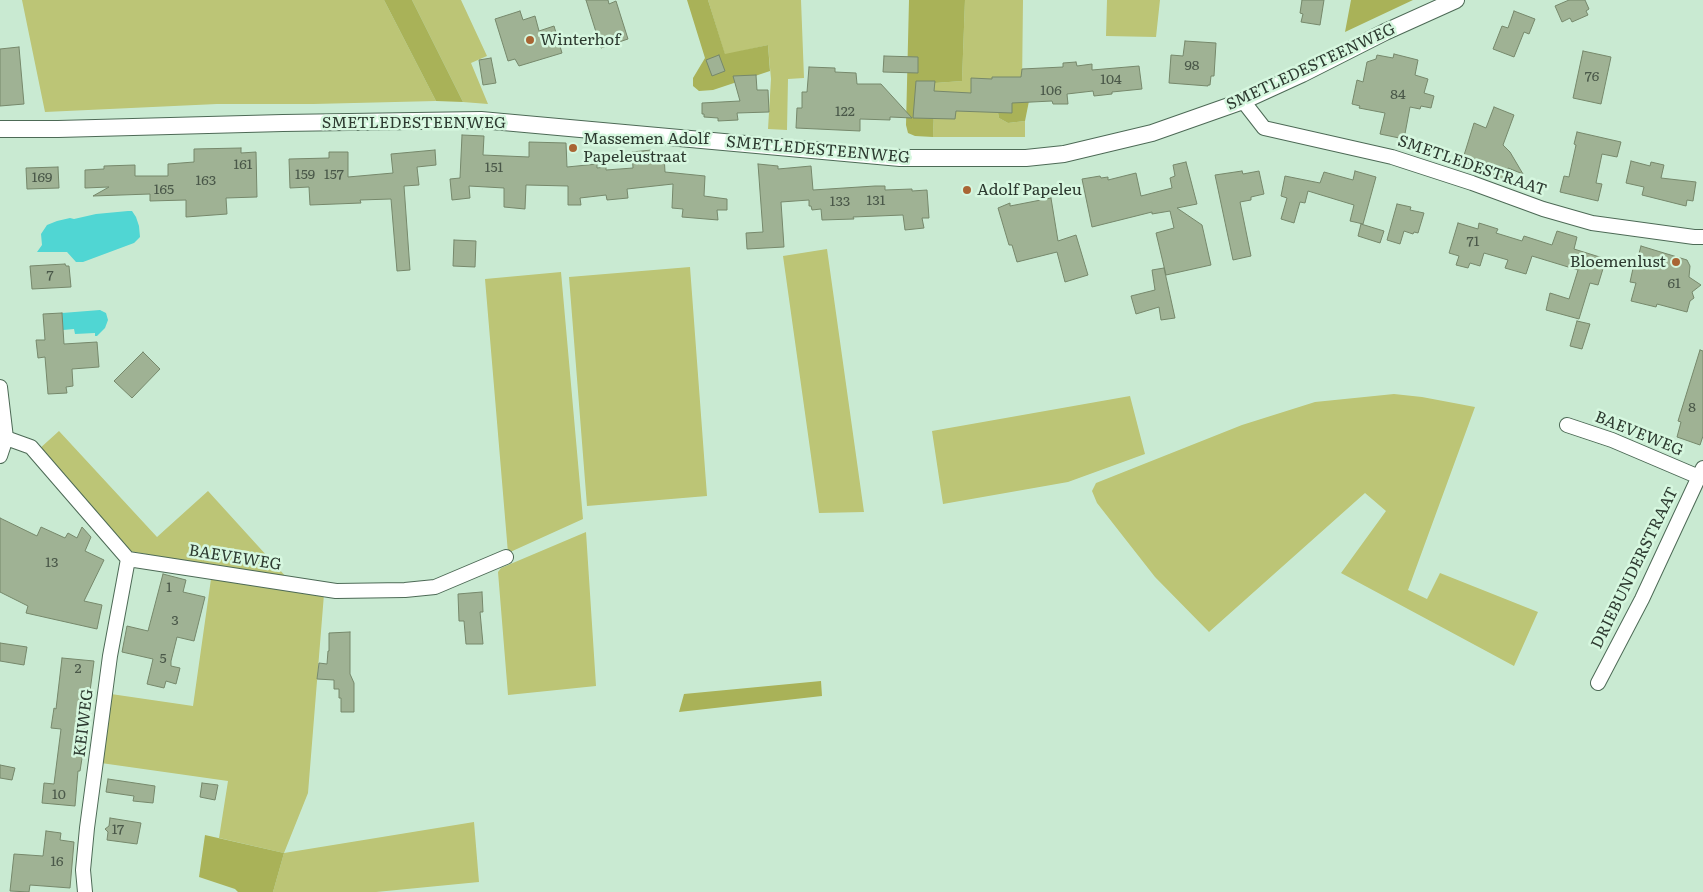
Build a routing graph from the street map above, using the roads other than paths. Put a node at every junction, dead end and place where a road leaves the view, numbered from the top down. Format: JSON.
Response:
{"nodes":[{"id":1,"x":1456,"y":0,"type":"edge"},
{"id":2,"x":1243,"y":100,"type":"junction"},
{"id":3,"x":0,"y":129,"type":"edge"},
{"id":4,"x":1703,"y":237,"type":"edge"},
{"id":5,"x":0,"y":387,"type":"edge"},
{"id":6,"x":1567,"y":425,"type":"dead end"},
{"id":7,"x":6,"y":438,"type":"junction"},
{"id":8,"x":0,"y":456,"type":"edge"},
{"id":9,"x":1701,"y":472,"type":"edge"},
{"id":10,"x":506,"y":557,"type":"dead end"},
{"id":11,"x":128,"y":559,"type":"junction"},
{"id":12,"x":1598,"y":683,"type":"dead end"},
{"id":13,"x":85,"y":892,"type":"edge"}],
"edges":[{"from":1,"to":2,"type":"street","name":"SMETLEDESTEENWEG"},
{"from":2,"to":3,"type":"street","name":"SMETLEDESTEENWEG"},
{"from":2,"to":4,"type":"street","name":"SMETLEDESTRAAT"},
{"from":5,"to":7,"type":"street"},
{"from":6,"to":9,"type":"street","name":"BAEVEWEG"},
{"from":7,"to":8,"type":"street"},
{"from":7,"to":11,"type":"street"},
{"from":9,"to":12,"type":"street","name":"DRIEBUNDERSTRAAT"},
{"from":10,"to":11,"type":"street","name":"BAEVEWEG"},
{"from":11,"to":13,"type":"street","name":"KEIWEG"}]}
